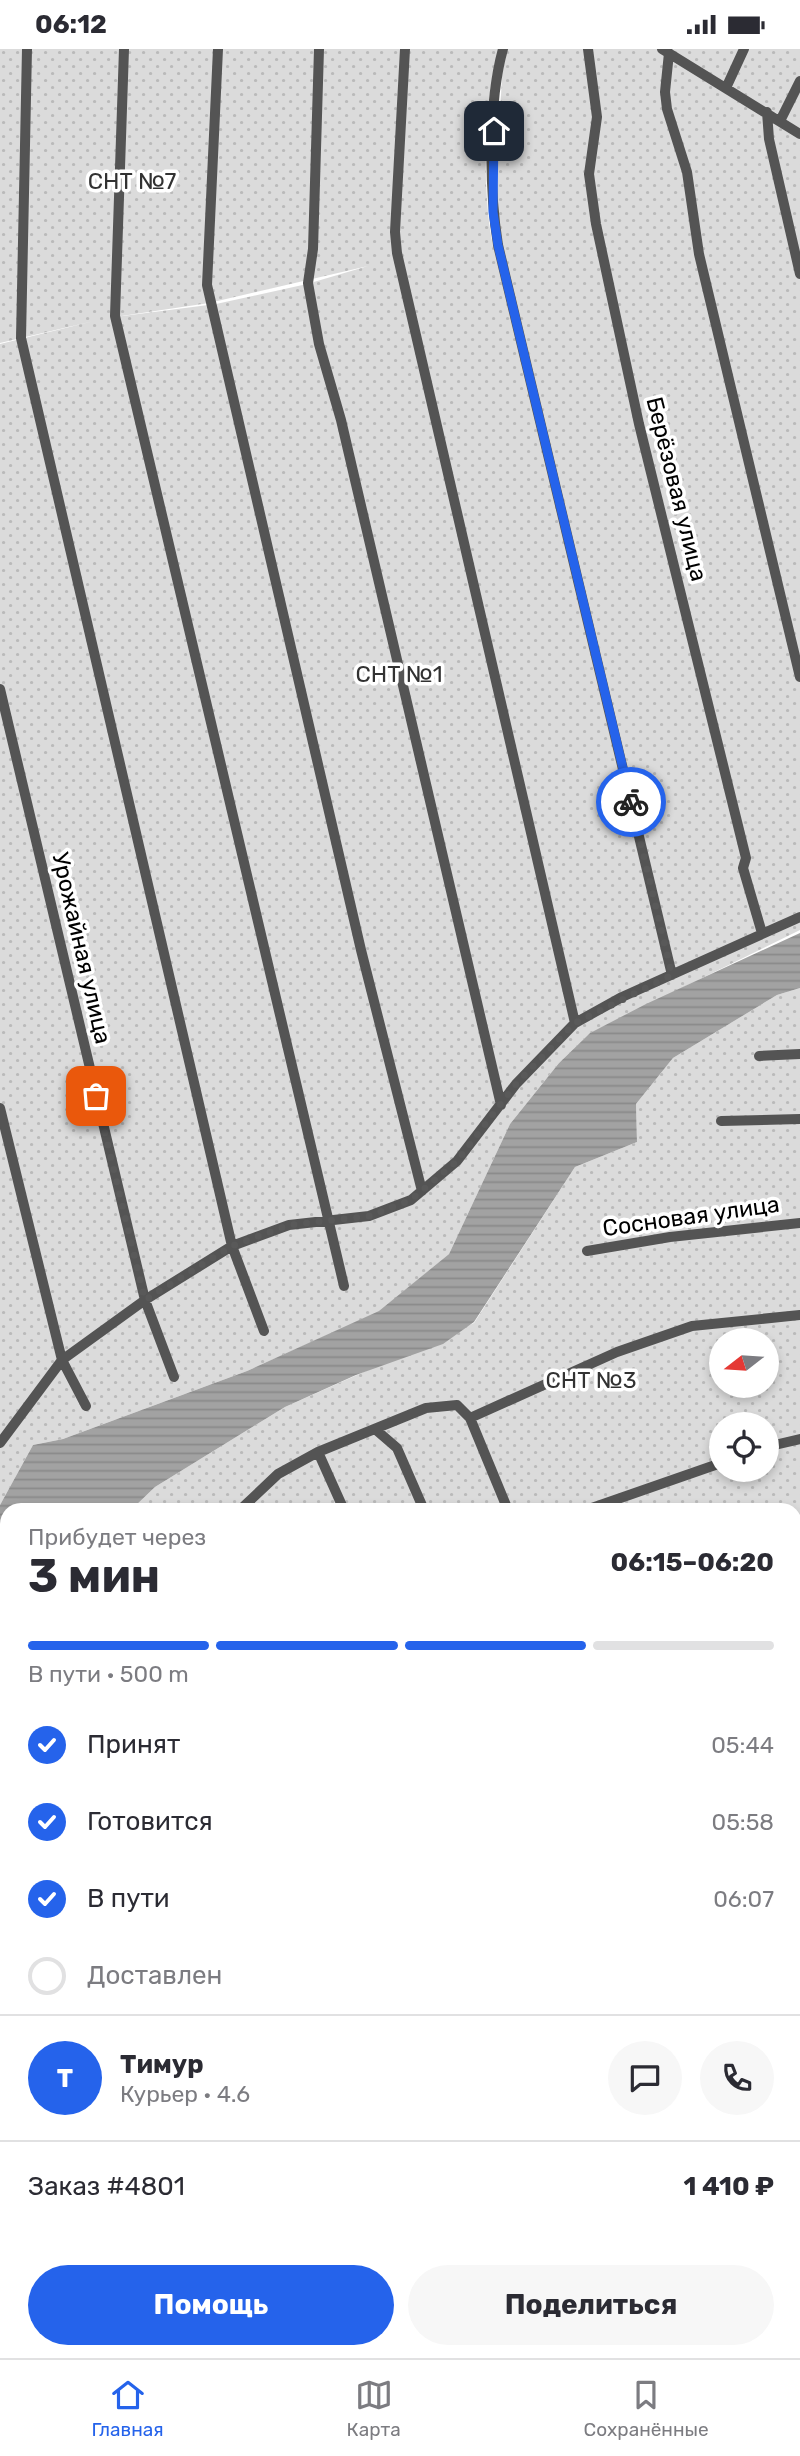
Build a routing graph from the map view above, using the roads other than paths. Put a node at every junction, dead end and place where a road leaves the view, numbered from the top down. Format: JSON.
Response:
{"nodes":[{"id":1,"x":27,"y":49,"type":"edge"},
{"id":2,"x":124,"y":49,"type":"edge"},
{"id":3,"x":218,"y":49,"type":"edge"},
{"id":4,"x":319,"y":49,"type":"edge"},
{"id":5,"x":405,"y":49,"type":"edge"},
{"id":6,"x":503,"y":49,"type":"edge"},
{"id":7,"x":588,"y":49,"type":"edge"},
{"id":8,"x":744,"y":49,"type":"edge"},
{"id":9,"x":672,"y":52,"type":"edge"},
{"id":10,"x":800,"y":81,"type":"edge"},
{"id":11,"x":726,"y":88,"type":"junction"},
{"id":12,"x":767,"y":112,"type":"junction"},
{"id":13,"x":780,"y":121,"type":"junction"},
{"id":14,"x":800,"y":134,"type":"edge"},
{"id":15,"x":800,"y":274,"type":"edge"},
{"id":16,"x":800,"y":677,"type":"edge"},
{"id":17,"x":0,"y":689,"type":"edge"},
{"id":18,"x":800,"y":917,"type":"edge"},
{"id":19,"x":762,"y":933,"type":"junction"},
{"id":20,"x":672,"y":975,"type":"junction"},
{"id":21,"x":575,"y":1023,"type":"junction"},
{"id":22,"x":800,"y":1054,"type":"edge"},
{"id":23,"x":759,"y":1056,"type":"dead end"},
{"id":24,"x":501,"y":1105,"type":"junction"},
{"id":25,"x":0,"y":1108,"type":"edge"},
{"id":26,"x":800,"y":1119,"type":"edge"},
{"id":27,"x":721,"y":1121,"type":"dead end"},
{"id":28,"x":422,"y":1191,"type":"junction"},
{"id":29,"x":326,"y":1220,"type":"junction"},
{"id":30,"x":800,"y":1223,"type":"edge"},
{"id":31,"x":232,"y":1246,"type":"junction"},
{"id":32,"x":587,"y":1251,"type":"dead end"},
{"id":33,"x":344,"y":1286,"type":"dead end"},
{"id":34,"x":145,"y":1300,"type":"junction"},
{"id":35,"x":800,"y":1315,"type":"edge"},
{"id":36,"x":264,"y":1331,"type":"dead end"},
{"id":37,"x":62,"y":1360,"type":"junction"},
{"id":38,"x":174,"y":1377,"type":"dead end"},
{"id":39,"x":86,"y":1406,"type":"dead end"},
{"id":40,"x":470,"y":1418,"type":"junction"},
{"id":41,"x":375,"y":1429,"type":"junction"},
{"id":42,"x":800,"y":1439,"type":"edge"},
{"id":43,"x":0,"y":1443,"type":"edge"},
{"id":44,"x":779,"y":1444,"type":"edge"},
{"id":45,"x":318,"y":1453,"type":"junction"},
{"id":46,"x":709,"y":1467,"type":"edge"},
{"id":47,"x":249,"y":1503,"type":"edge"},
{"id":48,"x":341,"y":1503,"type":"edge"},
{"id":49,"x":422,"y":1503,"type":"edge"},
{"id":50,"x":506,"y":1503,"type":"edge"},
{"id":51,"x":606,"y":1503,"type":"edge"}],
"edges":[{"from":1,"to":31,"type":"street"},
{"from":2,"to":29,"type":"street"},
{"from":3,"to":28,"type":"street"},
{"from":4,"to":24,"type":"street"},
{"from":5,"to":21,"type":"street"},
{"from":6,"to":20,"type":"street"},
{"from":7,"to":19,"type":"street","name":"Берёзовая улица"},
{"from":8,"to":11,"type":"street"},
{"from":9,"to":11,"type":"street"},
{"from":9,"to":16,"type":"street"},
{"from":10,"to":13,"type":"street"},
{"from":11,"to":12,"type":"street"},
{"from":12,"to":13,"type":"street"},
{"from":12,"to":15,"type":"street"},
{"from":13,"to":14,"type":"street"},
{"from":17,"to":34,"type":"street","name":"Урожайная улица"},
{"from":18,"to":19,"type":"street"},
{"from":19,"to":20,"type":"street"},
{"from":20,"to":21,"type":"street"},
{"from":21,"to":24,"type":"street"},
{"from":22,"to":23,"type":"street"},
{"from":24,"to":28,"type":"street"},
{"from":25,"to":37,"type":"street"},
{"from":26,"to":27,"type":"street"},
{"from":28,"to":29,"type":"street"},
{"from":29,"to":31,"type":"street"},
{"from":29,"to":33,"type":"street"},
{"from":30,"to":32,"type":"street","name":"Сосновая улица"},
{"from":31,"to":34,"type":"street"},
{"from":31,"to":36,"type":"street"},
{"from":34,"to":37,"type":"street"},
{"from":34,"to":38,"type":"street","name":"Урожайная улица"},
{"from":35,"to":40,"type":"street"},
{"from":37,"to":39,"type":"street"},
{"from":37,"to":43,"type":"street"},
{"from":40,"to":41,"type":"street"},
{"from":40,"to":50,"type":"street"},
{"from":41,"to":45,"type":"street"},
{"from":41,"to":49,"type":"street"},
{"from":42,"to":44,"type":"street"},
{"from":45,"to":47,"type":"street"},
{"from":45,"to":48,"type":"street"},
{"from":46,"to":51,"type":"street"}]}
